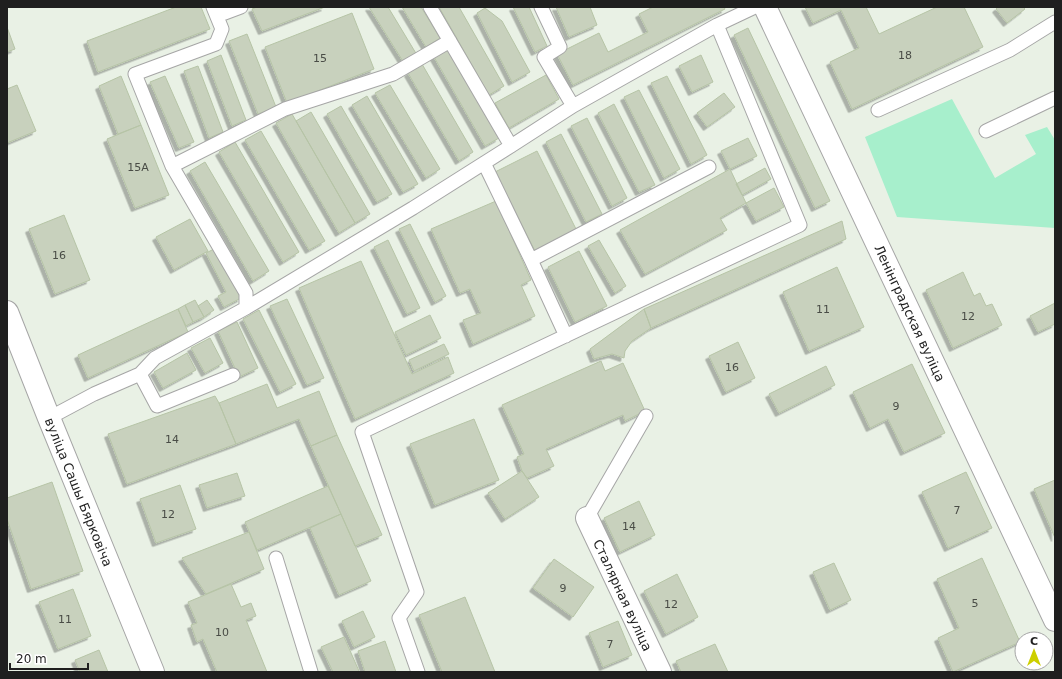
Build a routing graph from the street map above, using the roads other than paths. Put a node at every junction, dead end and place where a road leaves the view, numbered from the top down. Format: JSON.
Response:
{"nodes":[{"id":1,"x":241,"y":7,"type":"edge"},
{"id":2,"x":430,"y":7,"type":"edge"},
{"id":3,"x":541,"y":7,"type":"edge"},
{"id":4,"x":755,"y":7,"type":"edge"},
{"id":5,"x":765,"y":7,"type":"edge"},
{"id":6,"x":215,"y":12,"type":"edge"},
{"id":7,"x":1055,"y":22,"type":"edge"},
{"id":8,"x":717,"y":25,"type":"junction"},
{"id":9,"x":450,"y":41,"type":"junction"},
{"id":10,"x":1055,"y":98,"type":"edge"},
{"id":11,"x":573,"y":106,"type":"junction"},
{"id":12,"x":878,"y":110,"type":"dead end"},
{"id":13,"x":986,"y":131,"type":"dead end"},
{"id":14,"x":511,"y":146,"type":"junction"},
{"id":15,"x":484,"y":163,"type":"junction"},
{"id":16,"x":172,"y":166,"type":"junction"},
{"id":17,"x":709,"y":167,"type":"dead end"},
{"id":18,"x":532,"y":260,"type":"junction"},
{"id":19,"x":246,"y":308,"type":"junction"},
{"id":20,"x":7,"y":312,"type":"edge"},
{"id":21,"x":566,"y":336,"type":"junction"},
{"id":22,"x":140,"y":374,"type":"junction"},
{"id":23,"x":233,"y":376,"type":"dead end"},
{"id":24,"x":646,"y":416,"type":"dead end"},
{"id":25,"x":48,"y":418,"type":"junction"},
{"id":26,"x":587,"y":518,"type":"joint"},
{"id":27,"x":276,"y":558,"type":"dead end"},
{"id":28,"x":1055,"y":620,"type":"edge"},
{"id":29,"x":153,"y":672,"type":"edge"},
{"id":30,"x":311,"y":672,"type":"edge"},
{"id":31,"x":418,"y":672,"type":"edge"},
{"id":32,"x":660,"y":672,"type":"edge"}],
"edges":[{"from":1,"to":6,"type":"lane"},
{"from":2,"to":9,"type":"lane"},
{"from":3,"to":11,"type":"lane"},
{"from":4,"to":8,"type":"lane"},
{"from":5,"to":28,"type":"street","name":"Ленінградская вуліца"},
{"from":6,"to":16,"type":"lane"},
{"from":7,"to":12,"type":"lane"},
{"from":8,"to":11,"type":"lane"},
{"from":8,"to":21,"type":"lane"},
{"from":9,"to":14,"type":"lane"},
{"from":9,"to":16,"type":"lane"},
{"from":10,"to":13,"type":"lane"},
{"from":11,"to":14,"type":"lane"},
{"from":14,"to":15,"type":"lane"},
{"from":15,"to":18,"type":"lane"},
{"from":15,"to":19,"type":"lane"},
{"from":16,"to":19,"type":"lane"},
{"from":17,"to":18,"type":"lane"},
{"from":18,"to":21,"type":"lane"},
{"from":19,"to":22,"type":"lane"},
{"from":20,"to":25,"type":"street","name":"вуліца Сашы Бярковіча"},
{"from":21,"to":31,"type":"lane"},
{"from":22,"to":23,"type":"lane"},
{"from":22,"to":25,"type":"lane"},
{"from":24,"to":26,"type":"lane"},
{"from":25,"to":29,"type":"street","name":"вуліца Сашы Бярковіча"},
{"from":26,"to":32,"type":"street","name":"Сталярная вуліца"},
{"from":27,"to":30,"type":"lane"}]}
